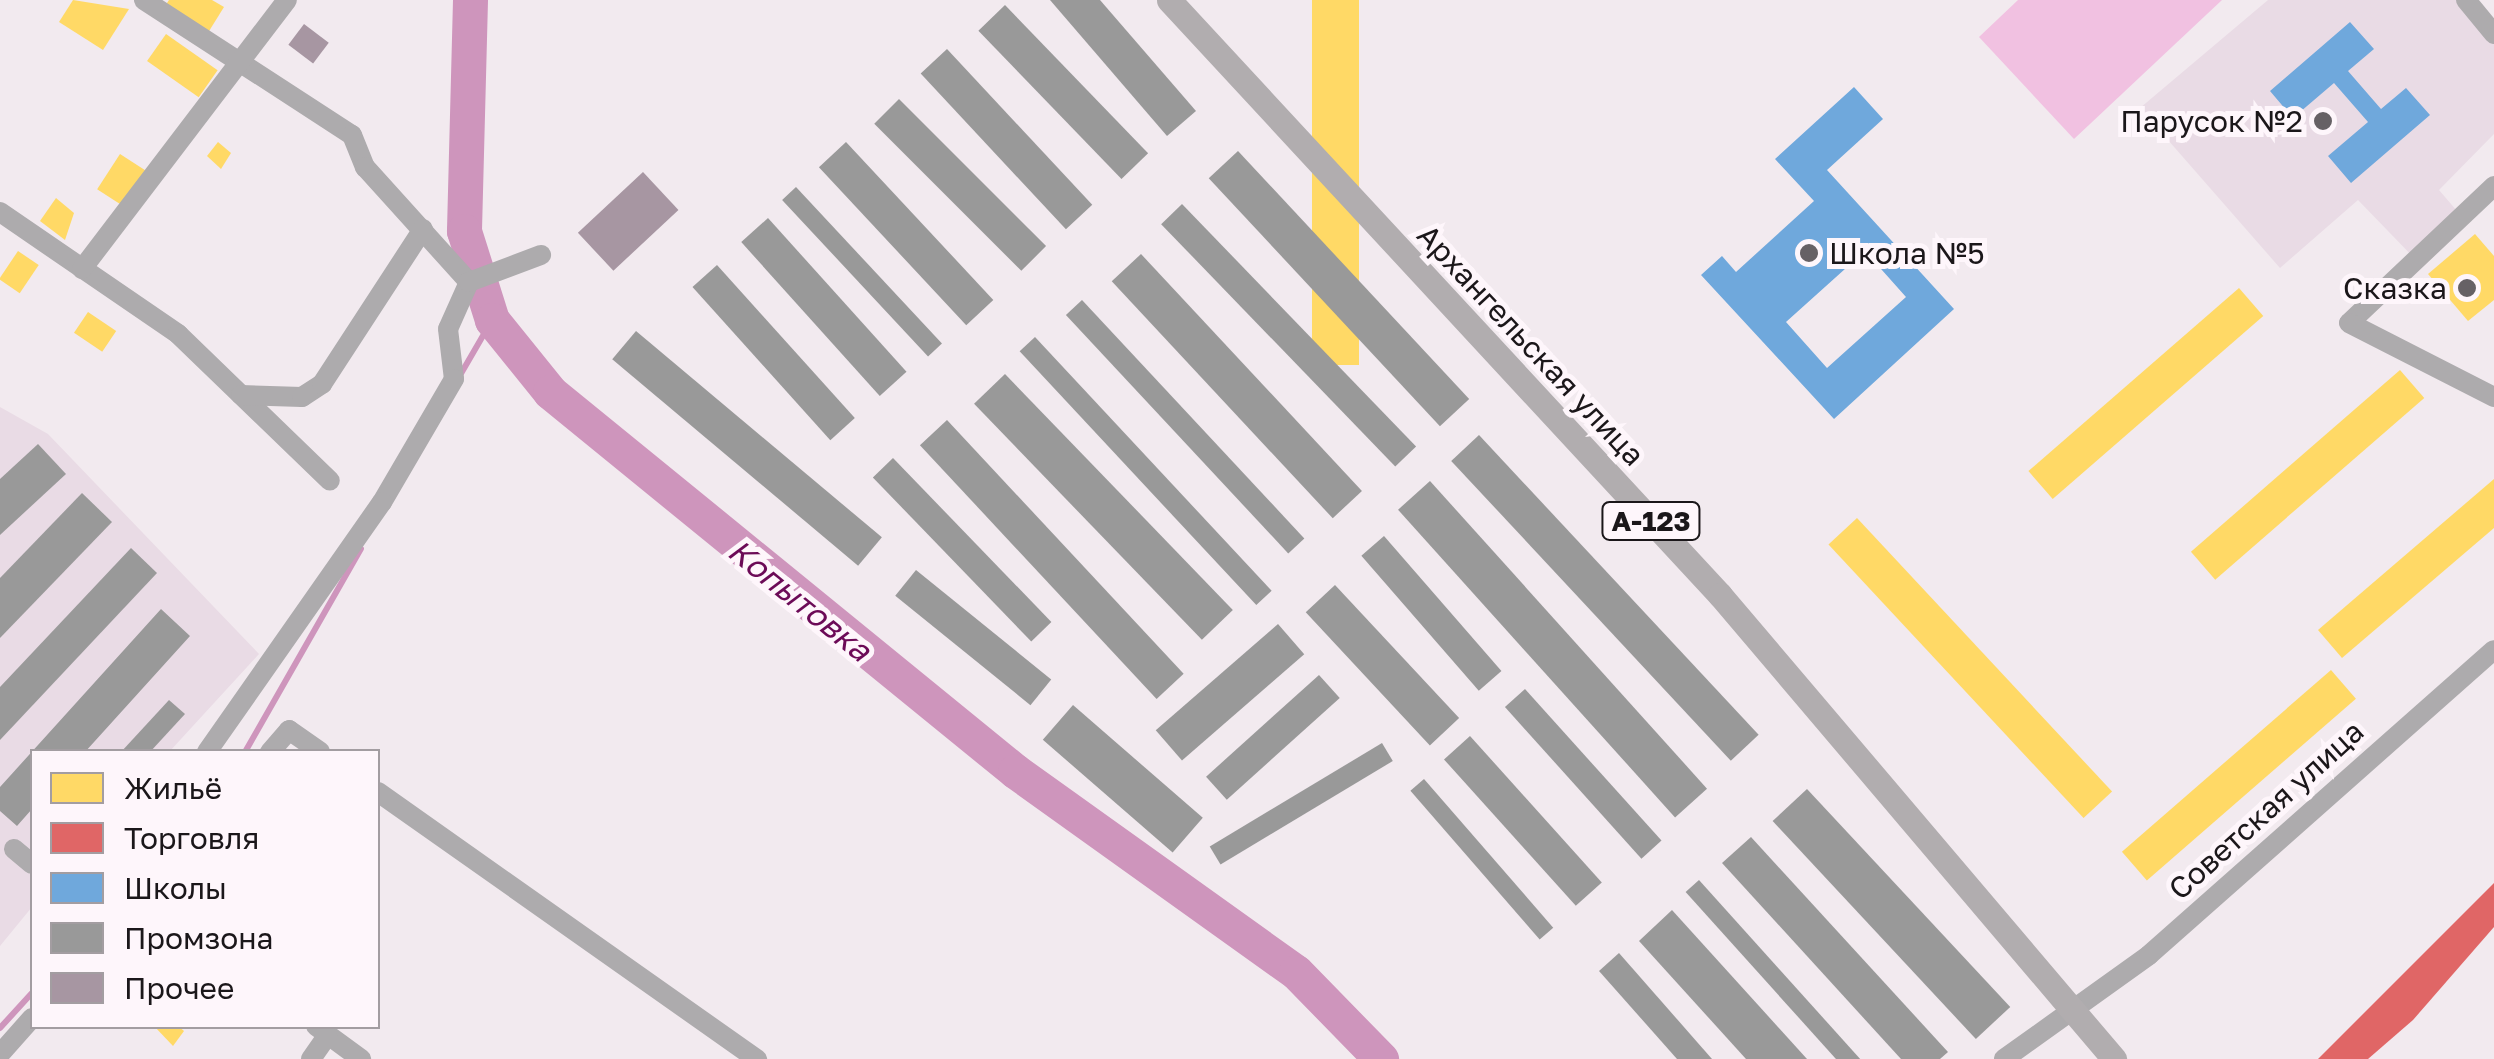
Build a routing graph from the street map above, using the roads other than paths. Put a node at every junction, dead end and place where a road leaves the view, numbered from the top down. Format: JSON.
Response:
{"nodes":[{"id":1,"x":144,"y":0,"type":"edge"},
{"id":2,"x":286,"y":0,"type":"edge"},
{"id":3,"x":1170,"y":0,"type":"edge"},
{"id":4,"x":2466,"y":0,"type":"edge"},
{"id":5,"x":2494,"y":34,"type":"edge"},
{"id":6,"x":238,"y":66,"type":"junction"},
{"id":7,"x":2494,"y":186,"type":"edge"},
{"id":8,"x":0,"y":212,"type":"edge"},
{"id":9,"x":425,"y":231,"type":"junction"},
{"id":10,"x":541,"y":255,"type":"dead end"},
{"id":11,"x":82,"y":269,"type":"junction"},
{"id":12,"x":469,"y":282,"type":"junction"},
{"id":13,"x":242,"y":395,"type":"junction"},
{"id":14,"x":2494,"y":397,"type":"edge"},
{"id":15,"x":330,"y":481,"type":"dead end"},
{"id":16,"x":2494,"y":650,"type":"edge"},
{"id":17,"x":209,"y":749,"type":"edge"},
{"id":18,"x":273,"y":749,"type":"edge"},
{"id":19,"x":316,"y":749,"type":"edge"},
{"id":20,"x":380,"y":793,"type":"edge"},
{"id":21,"x":14,"y":849,"type":"dead end"},
{"id":22,"x":30,"y":862,"type":"edge"},
{"id":23,"x":2073,"y":1008,"type":"junction"},
{"id":24,"x":30,"y":1020,"type":"edge"},
{"id":25,"x":322,"y":1031,"type":"edge"},
{"id":26,"x":0,"y":1054,"type":"edge"},
{"id":27,"x":311,"y":1059,"type":"edge"},
{"id":28,"x":360,"y":1059,"type":"edge"},
{"id":29,"x":757,"y":1059,"type":"edge"},
{"id":30,"x":2004,"y":1059,"type":"edge"},
{"id":31,"x":2114,"y":1059,"type":"edge"}],
"edges":[{"from":1,"to":6,"type":"street"},
{"from":2,"to":6,"type":"street"},
{"from":3,"to":23,"type":"main road","name":"Архангельская улица","number":"А-123"},
{"from":4,"to":5,"type":"street"},
{"from":6,"to":9,"type":"street"},
{"from":6,"to":11,"type":"street"},
{"from":7,"to":14,"type":"street"},
{"from":8,"to":11,"type":"street"},
{"from":9,"to":12,"type":"street"},
{"from":9,"to":13,"type":"street"},
{"from":10,"to":12,"type":"street"},
{"from":11,"to":13,"type":"street"},
{"from":12,"to":17,"type":"street"},
{"from":13,"to":15,"type":"street"},
{"from":16,"to":23,"type":"street","name":"Советская улица"},
{"from":18,"to":19,"type":"street"},
{"from":20,"to":29,"type":"street"},
{"from":21,"to":22,"type":"street"},
{"from":23,"to":30,"type":"street","name":"Советская улица"},
{"from":23,"to":31,"type":"main road","name":"Архангельская улица","number":"А-123"},
{"from":24,"to":26,"type":"street"},
{"from":25,"to":27,"type":"street"},
{"from":25,"to":28,"type":"street"}]}
